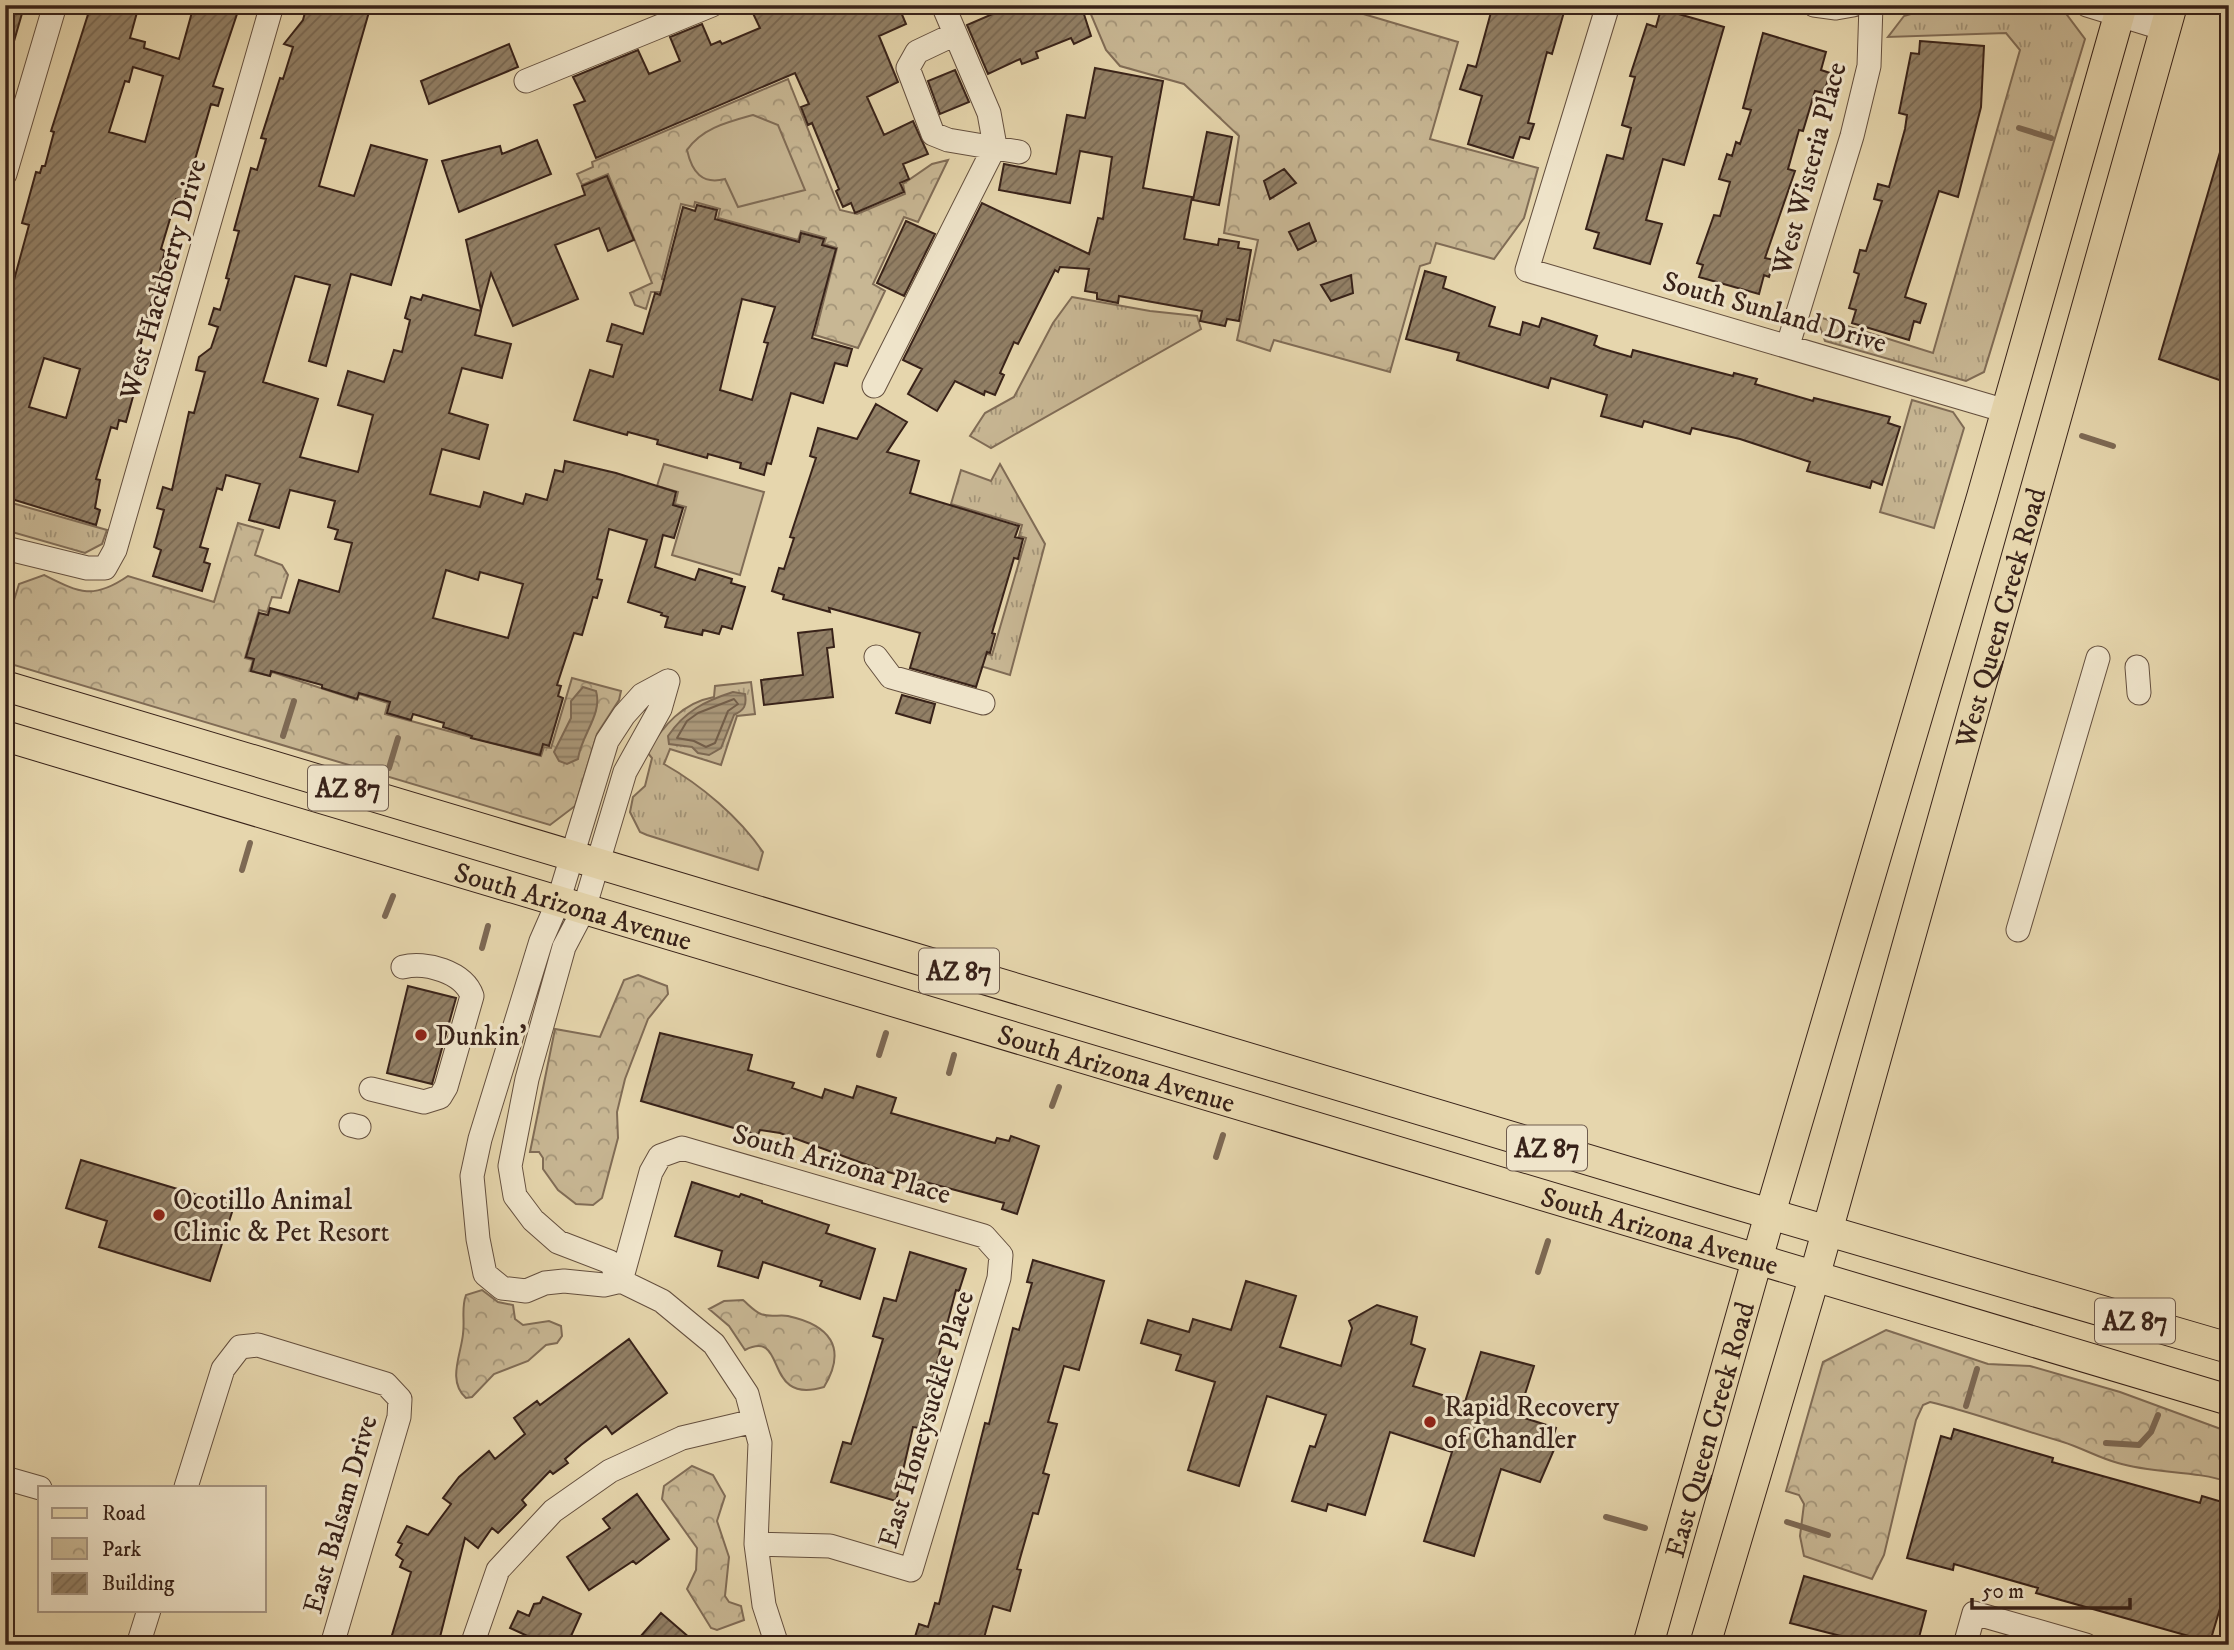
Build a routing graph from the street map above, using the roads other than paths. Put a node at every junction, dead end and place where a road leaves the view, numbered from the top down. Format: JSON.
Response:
{"nodes":[{"id":1,"x":55,"y":5,"type":"edge"},
{"id":2,"x":272,"y":5,"type":"edge"},
{"id":3,"x":712,"y":5,"type":"edge"},
{"id":4,"x":943,"y":5,"type":"edge"},
{"id":5,"x":1608,"y":5,"type":"edge"},
{"id":6,"x":1814,"y":5,"type":"edge"},
{"id":7,"x":1853,"y":5,"type":"edge"},
{"id":8,"x":1871,"y":5,"type":"edge"},
{"id":9,"x":2087,"y":5,"type":"edge"},
{"id":10,"x":2120,"y":10,"type":"edge"},
{"id":11,"x":2168,"y":17,"type":"edge"},
{"id":12,"x":955,"y":34,"type":"junction"},
{"id":13,"x":526,"y":81,"type":"dead end"},
{"id":14,"x":995,"y":146,"type":"junction"},
{"id":15,"x":1018,"y":152,"type":"dead end"},
{"id":16,"x":5,"y":174,"type":"edge"},
{"id":17,"x":1788,"y":345,"type":"junction"},
{"id":18,"x":874,"y":386,"type":"dead end"},
{"id":19,"x":2006,"y":411,"type":"junction"},
{"id":20,"x":6,"y":550,"type":"edge"},
{"id":21,"x":876,"y":657,"type":"dead end"},
{"id":22,"x":2098,"y":658,"type":"dead end"},
{"id":23,"x":2137,"y":667,"type":"dead end"},
{"id":24,"x":5,"y":685,"type":"edge"},
{"id":25,"x":2139,"y":693,"type":"dead end"},
{"id":26,"x":984,"y":703,"type":"dead end"},
{"id":27,"x":5,"y":736,"type":"edge"},
{"id":28,"x":599,"y":763,"type":"junction"},
{"id":29,"x":625,"y":772,"type":"junction"},
{"id":30,"x":585,"y":859,"type":"junction"},
{"id":31,"x":571,"y":905,"type":"junction"},
{"id":32,"x":2018,"y":930,"type":"dead end"},
{"id":33,"x":403,"y":967,"type":"dead end"},
{"id":34,"x":1192,"y":1041,"type":"junction"},
{"id":35,"x":1178,"y":1087,"type":"junction"},
{"id":36,"x":371,"y":1088,"type":"dead end"},
{"id":37,"x":1770,"y":1214,"type":"junction"},
{"id":38,"x":1827,"y":1231,"type":"junction"},
{"id":39,"x":558,"y":1242,"type":"junction"},
{"id":40,"x":1001,"y":1255,"type":"joint"},
{"id":41,"x":1756,"y":1261,"type":"junction"},
{"id":42,"x":1814,"y":1278,"type":"junction"},
{"id":43,"x":621,"y":1281,"type":"junction"},
{"id":44,"x":545,"y":1283,"type":"junction"},
{"id":45,"x":2229,"y":1348,"type":"edge"},
{"id":46,"x":2229,"y":1400,"type":"edge"},
{"id":47,"x":754,"y":1421,"type":"junction"},
{"id":48,"x":5,"y":1478,"type":"edge"},
{"id":49,"x":186,"y":1486,"type":"edge"},
{"id":50,"x":38,"y":1487,"type":"edge"},
{"id":51,"x":756,"y":1544,"type":"junction"},
{"id":52,"x":148,"y":1612,"type":"edge"},
{"id":53,"x":138,"y":1645,"type":"edge"},
{"id":54,"x":332,"y":1645,"type":"edge"},
{"id":55,"x":472,"y":1645,"type":"edge"},
{"id":56,"x":777,"y":1645,"type":"edge"},
{"id":57,"x":1648,"y":1645,"type":"edge"},
{"id":58,"x":1705,"y":1645,"type":"edge"},
{"id":59,"x":1965,"y":1645,"type":"edge"},
{"id":60,"x":2086,"y":1645,"type":"edge"}],
"edges":[{"from":1,"to":16,"type":"street"},
{"from":2,"to":20,"type":"street","name":"West Hackberry Drive"},
{"from":3,"to":13,"type":"street"},
{"from":4,"to":12,"type":"street"},
{"from":5,"to":17,"type":"street","name":"South Sunland Drive"},
{"from":6,"to":7,"type":"street"},
{"from":8,"to":17,"type":"street","name":"West Wisteria Place"},
{"from":9,"to":10,"type":"street"},
{"from":10,"to":11,"type":"street"},
{"from":10,"to":19,"type":"main road","name":"West Queen Creek Road"},
{"from":11,"to":38,"type":"main road","name":"West Queen Creek Road"},
{"from":12,"to":14,"type":"street"},
{"from":12,"to":14,"type":"street"},
{"from":14,"to":15,"type":"street"},
{"from":14,"to":18,"type":"street"},
{"from":17,"to":19,"type":"street","name":"South Sunland Drive"},
{"from":19,"to":37,"type":"main road","name":"West Queen Creek Road"},
{"from":21,"to":26,"type":"street"},
{"from":22,"to":32,"type":"street"},
{"from":23,"to":25,"type":"street"},
{"from":24,"to":30,"type":"main road","name":"South Arizona Avenue","number":"AZ 87"},
{"from":27,"to":31,"type":"main road","name":"South Arizona Avenue","number":"AZ 87"},
{"from":28,"to":29,"type":"street"},
{"from":28,"to":29,"type":"street"},
{"from":28,"to":30,"type":"street"},
{"from":29,"to":30,"type":"street"},
{"from":30,"to":31,"type":"street"},
{"from":30,"to":34,"type":"main road","name":"South Arizona Avenue","number":"AZ 87"},
{"from":31,"to":35,"type":"main road","name":"South Arizona Avenue","number":"AZ 87"},
{"from":31,"to":39,"type":"street"},
{"from":31,"to":44,"type":"street"},
{"from":33,"to":36,"type":"street"},
{"from":34,"to":35,"type":"main road"},
{"from":34,"to":37,"type":"main road","name":"South Arizona Avenue","number":"AZ 87"},
{"from":35,"to":41,"type":"main road","name":"South Arizona Avenue","number":"AZ 87"},
{"from":37,"to":38,"type":"main road","name":"South Arizona Avenue","number":"AZ 87"},
{"from":37,"to":41,"type":"main road","name":"East Queen Creek Road"},
{"from":38,"to":42,"type":"main road","name":"East Queen Creek Road"},
{"from":38,"to":45,"type":"main road","name":"South Arizona Avenue","number":"AZ 87"},
{"from":39,"to":43,"type":"street"},
{"from":39,"to":44,"type":"street"},
{"from":40,"to":43,"type":"street","name":"South Arizona Place"},
{"from":40,"to":51,"type":"street","name":"East Honeysuckle Place"},
{"from":41,"to":42,"type":"main road","name":"South Arizona Avenue","number":"AZ 87"},
{"from":41,"to":57,"type":"main road","name":"East Queen Creek Road"},
{"from":42,"to":46,"type":"main road","name":"South Arizona Avenue","number":"AZ 87"},
{"from":42,"to":58,"type":"main road","name":"East Queen Creek Road"},
{"from":43,"to":44,"type":"street"},
{"from":43,"to":47,"type":"street"},
{"from":47,"to":51,"type":"street"},
{"from":47,"to":55,"type":"street"},
{"from":48,"to":50,"type":"street"},
{"from":49,"to":54,"type":"street","name":"East Balsam Drive"},
{"from":51,"to":56,"type":"street"},
{"from":52,"to":53,"type":"street"},
{"from":59,"to":60,"type":"street"}]}
